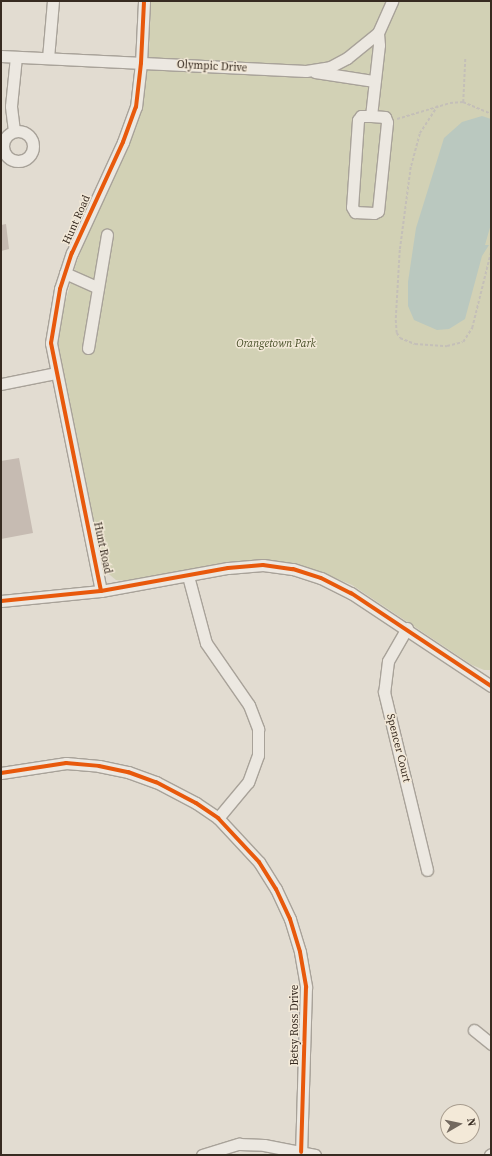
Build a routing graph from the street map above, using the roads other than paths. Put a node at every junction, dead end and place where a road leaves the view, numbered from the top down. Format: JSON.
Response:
{"nodes":[{"id":1,"x":53,"y":1,"type":"edge"},
{"id":2,"x":144,"y":1,"type":"edge"},
{"id":3,"x":392,"y":1,"type":"edge"},
{"id":4,"x":378,"y":33,"type":"junction"},
{"id":5,"x":1,"y":56,"type":"edge"},
{"id":6,"x":16,"y":57,"type":"junction"},
{"id":7,"x":48,"y":58,"type":"junction"},
{"id":8,"x":141,"y":63,"type":"junction"},
{"id":9,"x":306,"y":71,"type":"junction"},
{"id":10,"x":374,"y":81,"type":"junction"},
{"id":11,"x":371,"y":116,"type":"junction"},
{"id":12,"x":14,"y":131,"type":"dead end"},
{"id":13,"x":107,"y":235,"type":"dead end"},
{"id":14,"x":65,"y":273,"type":"junction"},
{"id":15,"x":98,"y":288,"type":"junction"},
{"id":16,"x":88,"y":348,"type":"dead end"},
{"id":17,"x":56,"y":373,"type":"junction"},
{"id":18,"x":1,"y":384,"type":"edge"},
{"id":19,"x":188,"y":576,"type":"junction"},
{"id":20,"x":101,"y":591,"type":"junction"},
{"id":21,"x":1,"y":601,"type":"edge"},
{"id":22,"x":407,"y":628,"type":"junction"},
{"id":23,"x":491,"y":686,"type":"edge"},
{"id":24,"x":1,"y":773,"type":"edge"},
{"id":25,"x":218,"y":818,"type":"junction"},
{"id":26,"x":427,"y":870,"type":"dead end"},
{"id":27,"x":474,"y":1030,"type":"dead end"},
{"id":28,"x":491,"y":1044,"type":"edge"},
{"id":29,"x":301,"y":1152,"type":"junction"},
{"id":30,"x":202,"y":1155,"type":"edge"},
{"id":31,"x":315,"y":1155,"type":"edge"}],
"edges":[{"from":1,"to":7,"type":"street"},
{"from":2,"to":8,"type":"street","name":"Hunt Road"},
{"from":3,"to":4,"type":"street","name":"Olympic Drive"},
{"from":4,"to":9,"type":"street","name":"Olympic Drive"},
{"from":4,"to":10,"type":"street"},
{"from":5,"to":6,"type":"street","name":"Olympic Drive"},
{"from":6,"to":7,"type":"street","name":"Olympic Drive"},
{"from":6,"to":12,"type":"street"},
{"from":7,"to":8,"type":"street","name":"Olympic Drive"},
{"from":8,"to":9,"type":"street","name":"Olympic Drive"},
{"from":8,"to":14,"type":"street","name":"Hunt Road"},
{"from":9,"to":10,"type":"street"},
{"from":10,"to":11,"type":"street"},
{"from":11,"to":11,"type":"street"},
{"from":13,"to":15,"type":"street"},
{"from":14,"to":15,"type":"street"},
{"from":14,"to":17,"type":"street","name":"Hunt Road"},
{"from":15,"to":16,"type":"street"},
{"from":17,"to":18,"type":"street"},
{"from":17,"to":20,"type":"street","name":"Hunt Road"},
{"from":19,"to":20,"type":"street"},
{"from":19,"to":22,"type":"street"},
{"from":19,"to":25,"type":"street"},
{"from":20,"to":21,"type":"street"},
{"from":22,"to":23,"type":"street"},
{"from":22,"to":26,"type":"street","name":"Spencer Court"},
{"from":24,"to":25,"type":"street","name":"Betsy Ross Drive"},
{"from":25,"to":29,"type":"street","name":"Betsy Ross Drive"},
{"from":27,"to":28,"type":"street"},
{"from":29,"to":30,"type":"street"},
{"from":29,"to":31,"type":"street"}]}
